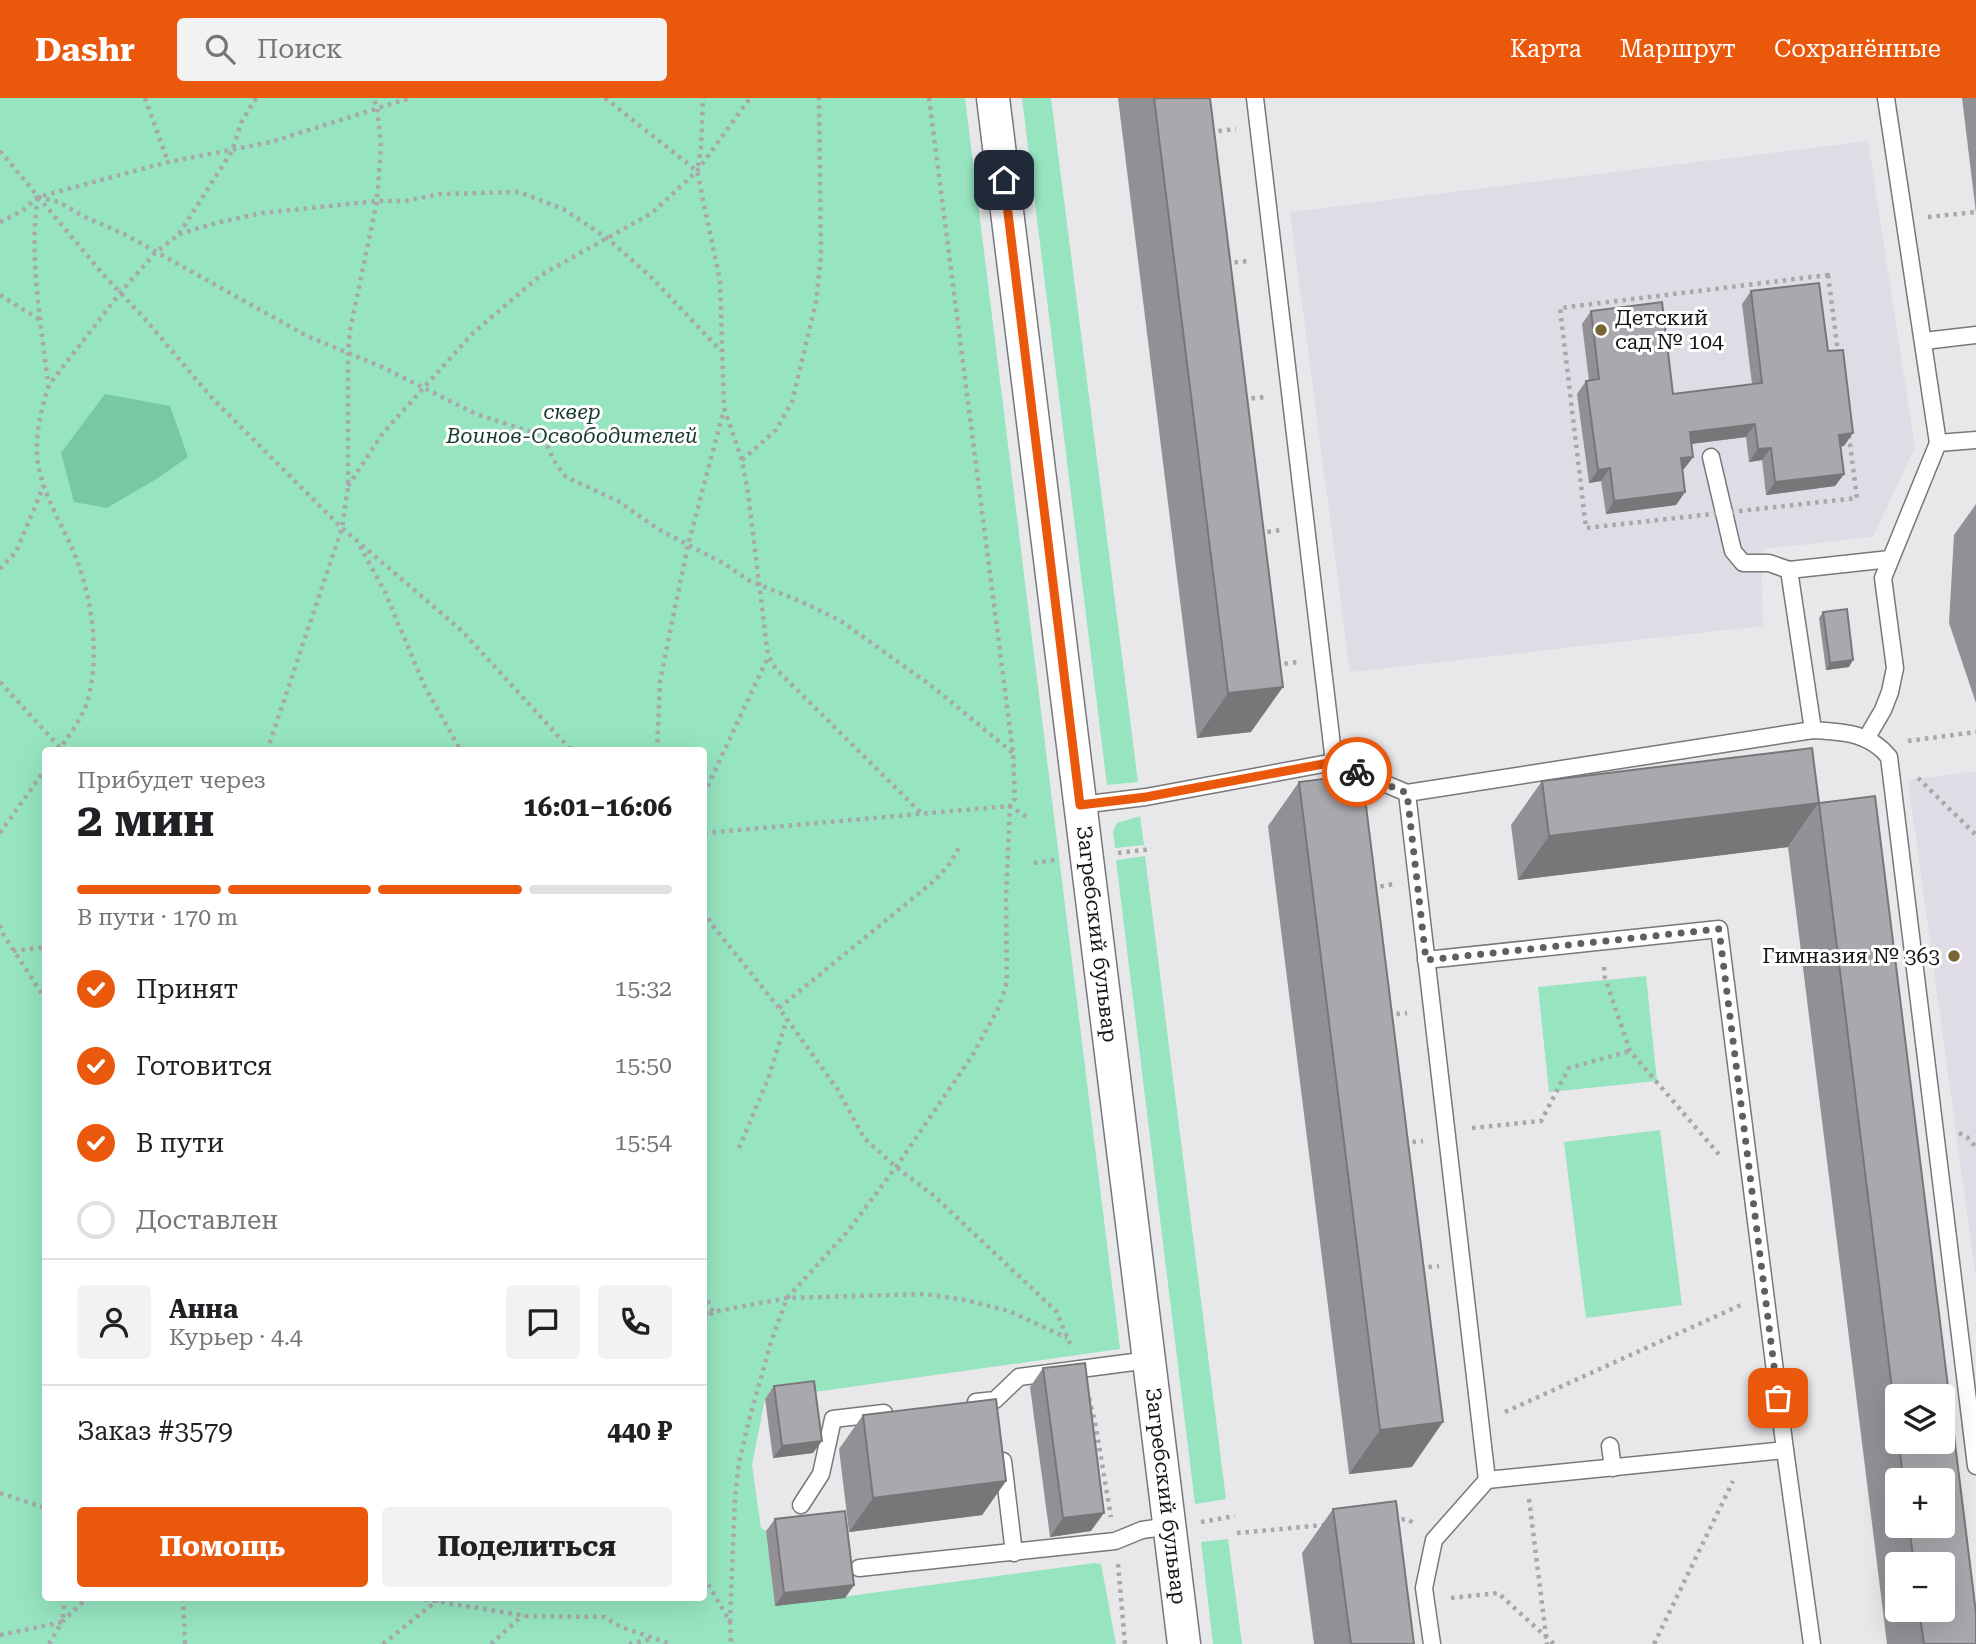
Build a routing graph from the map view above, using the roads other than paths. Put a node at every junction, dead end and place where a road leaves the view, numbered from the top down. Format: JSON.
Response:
{"nodes":[{"id":1,"x":993,"y":98,"type":"edge"},
{"id":2,"x":1255,"y":98,"type":"edge"},
{"id":3,"x":1886,"y":98,"type":"edge"},
{"id":4,"x":1976,"y":335,"type":"edge"},
{"id":5,"x":1924,"y":341,"type":"junction"},
{"id":6,"x":1976,"y":440,"type":"edge"},
{"id":7,"x":1938,"y":443,"type":"junction"},
{"id":8,"x":1711,"y":457,"type":"dead end"},
{"id":9,"x":1890,"y":559,"type":"junction"},
{"id":10,"x":1789,"y":570,"type":"junction"},
{"id":11,"x":1812,"y":730,"type":"junction"},
{"id":12,"x":1878,"y":747,"type":"junction"},
{"id":13,"x":1334,"y":762,"type":"junction"},
{"id":14,"x":1407,"y":793,"type":"junction"},
{"id":15,"x":1080,"y":805,"type":"junction"},
{"id":16,"x":1426,"y":960,"type":"junction"},
{"id":17,"x":1149,"y":1360,"type":"junction"},
{"id":18,"x":954,"y":1405,"type":"edge"},
{"id":19,"x":901,"y":1411,"type":"edge"},
{"id":20,"x":1609,"y":1446,"type":"dead end"},
{"id":21,"x":1785,"y":1450,"type":"junction"},
{"id":22,"x":1001,"y":1451,"type":"edge"},
{"id":23,"x":1976,"y":1466,"type":"edge"},
{"id":24,"x":1613,"y":1468,"type":"junction"},
{"id":25,"x":1487,"y":1480,"type":"junction"},
{"id":26,"x":801,"y":1505,"type":"dead end"},
{"id":27,"x":1184,"y":1524,"type":"junction"},
{"id":28,"x":1014,"y":1553,"type":"junction"},
{"id":29,"x":859,"y":1568,"type":"dead end"},
{"id":30,"x":1184,"y":1644,"type":"edge"},
{"id":31,"x":1432,"y":1644,"type":"edge"},
{"id":32,"x":1812,"y":1644,"type":"edge"}],
"edges":[{"from":1,"to":15,"type":"street","name":"Загребский бульвар"},
{"from":2,"to":13,"type":"lane"},
{"from":3,"to":5,"type":"lane"},
{"from":4,"to":5,"type":"lane"},
{"from":5,"to":7,"type":"lane"},
{"from":6,"to":7,"type":"lane"},
{"from":7,"to":9,"type":"lane"},
{"from":8,"to":10,"type":"lane"},
{"from":9,"to":10,"type":"lane"},
{"from":9,"to":12,"type":"lane"},
{"from":10,"to":11,"type":"lane"},
{"from":11,"to":12,"type":"lane"},
{"from":11,"to":14,"type":"lane"},
{"from":12,"to":23,"type":"lane"},
{"from":13,"to":14,"type":"lane"},
{"from":13,"to":15,"type":"lane"},
{"from":14,"to":16,"type":"lane"},
{"from":15,"to":17,"type":"street","name":"Загребский бульвар"},
{"from":16,"to":21,"type":"lane"},
{"from":16,"to":25,"type":"lane"},
{"from":17,"to":18,"type":"lane"},
{"from":17,"to":27,"type":"street","name":"Загребский бульвар"},
{"from":19,"to":26,"type":"lane"},
{"from":20,"to":24,"type":"lane"},
{"from":21,"to":24,"type":"lane"},
{"from":21,"to":32,"type":"lane"},
{"from":22,"to":28,"type":"lane"},
{"from":24,"to":25,"type":"lane"},
{"from":25,"to":31,"type":"lane"},
{"from":27,"to":28,"type":"lane"},
{"from":27,"to":30,"type":"street","name":"Загребский бульвар"},
{"from":28,"to":29,"type":"lane"}]}
